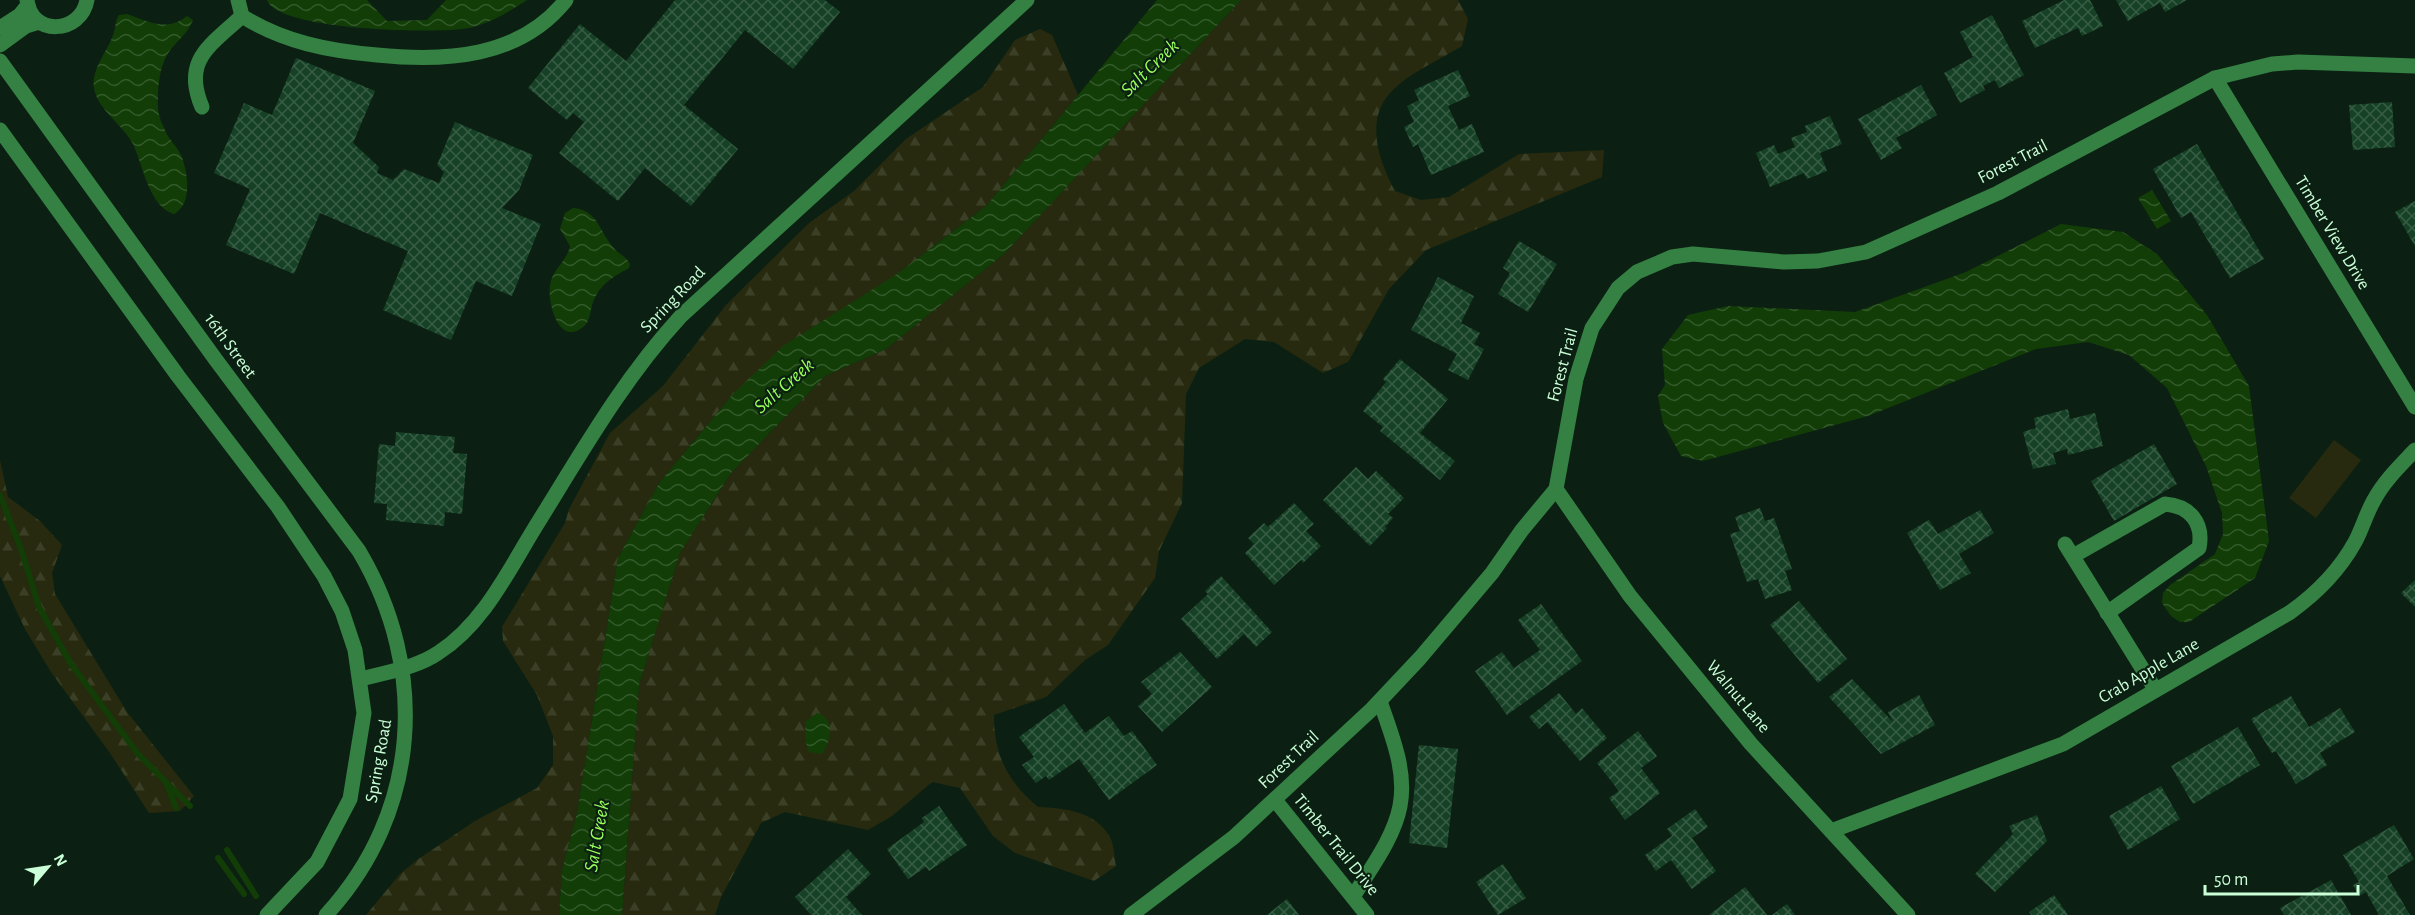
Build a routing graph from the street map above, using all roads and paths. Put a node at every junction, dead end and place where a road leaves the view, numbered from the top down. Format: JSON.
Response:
{"nodes":[{"id":1,"x":87,"y":0,"type":"edge"},
{"id":2,"x":238,"y":0,"type":"edge"},
{"id":3,"x":566,"y":0,"type":"edge"},
{"id":4,"x":1027,"y":0,"type":"edge"},
{"id":5,"x":28,"y":3,"type":"edge"},
{"id":6,"x":242,"y":16,"type":"junction"},
{"id":7,"x":39,"y":22,"type":"junction"},
{"id":8,"x":0,"y":28,"type":"edge"},
{"id":9,"x":0,"y":45,"type":"edge"},
{"id":10,"x":0,"y":61,"type":"edge"},
{"id":11,"x":2415,"y":66,"type":"edge"},
{"id":12,"x":2215,"y":78,"type":"junction"},
{"id":13,"x":202,"y":107,"type":"dead end"},
{"id":14,"x":0,"y":130,"type":"edge"},
{"id":15,"x":2415,"y":407,"type":"edge"},
{"id":16,"x":2415,"y":450,"type":"edge"},
{"id":17,"x":1556,"y":489,"type":"junction"},
{"id":18,"x":2108,"y":613,"type":"junction"},
{"id":19,"x":402,"y":668,"type":"junction"},
{"id":20,"x":361,"y":679,"type":"junction"},
{"id":21,"x":2154,"y":689,"type":"junction"},
{"id":22,"x":1380,"y":701,"type":"junction"},
{"id":23,"x":1275,"y":800,"type":"junction"},
{"id":24,"x":1831,"y":831,"type":"junction"},
{"id":25,"x":1353,"y":897,"type":"junction"},
{"id":26,"x":267,"y":915,"type":"edge"},
{"id":27,"x":326,"y":915,"type":"edge"},
{"id":28,"x":1131,"y":915,"type":"edge"},
{"id":29,"x":1367,"y":915,"type":"edge"},
{"id":30,"x":1908,"y":915,"type":"edge"}],
"edges":[{"from":1,"to":7,"type":"street"},
{"from":2,"to":6,"type":"street"},
{"from":3,"to":6,"type":"street"},
{"from":4,"to":19,"type":"street","name":"Spring Road"},
{"from":5,"to":7,"type":"street"},
{"from":5,"to":8,"type":"street"},
{"from":6,"to":13,"type":"street"},
{"from":7,"to":9,"type":"street"},
{"from":10,"to":19,"type":"street","name":"16th Street"},
{"from":11,"to":12,"type":"street","name":"Forest Trail"},
{"from":12,"to":15,"type":"street","name":"Timber View Drive"},
{"from":12,"to":17,"type":"street","name":"Forest Trail"},
{"from":14,"to":20,"type":"street"},
{"from":16,"to":21,"type":"street","name":"Crab Apple Lane"},
{"from":17,"to":22,"type":"street","name":"Forest Trail"},
{"from":17,"to":24,"type":"street","name":"Walnut Lane"},
{"from":18,"to":18,"type":"street"},
{"from":18,"to":21,"type":"street"},
{"from":19,"to":20,"type":"street","name":"Spring Road"},
{"from":19,"to":27,"type":"street","name":"Spring Road"},
{"from":20,"to":26,"type":"street","name":"Spring Road"},
{"from":21,"to":24,"type":"street","name":"Crab Apple Lane"},
{"from":22,"to":23,"type":"street","name":"Forest Trail"},
{"from":22,"to":25,"type":"street"},
{"from":23,"to":25,"type":"street","name":"Timber Trail Drive"},
{"from":23,"to":28,"type":"street","name":"Forest Trail"},
{"from":24,"to":30,"type":"street","name":"Walnut Lane"},
{"from":25,"to":29,"type":"street","name":"Timber Trail Drive"}]}
